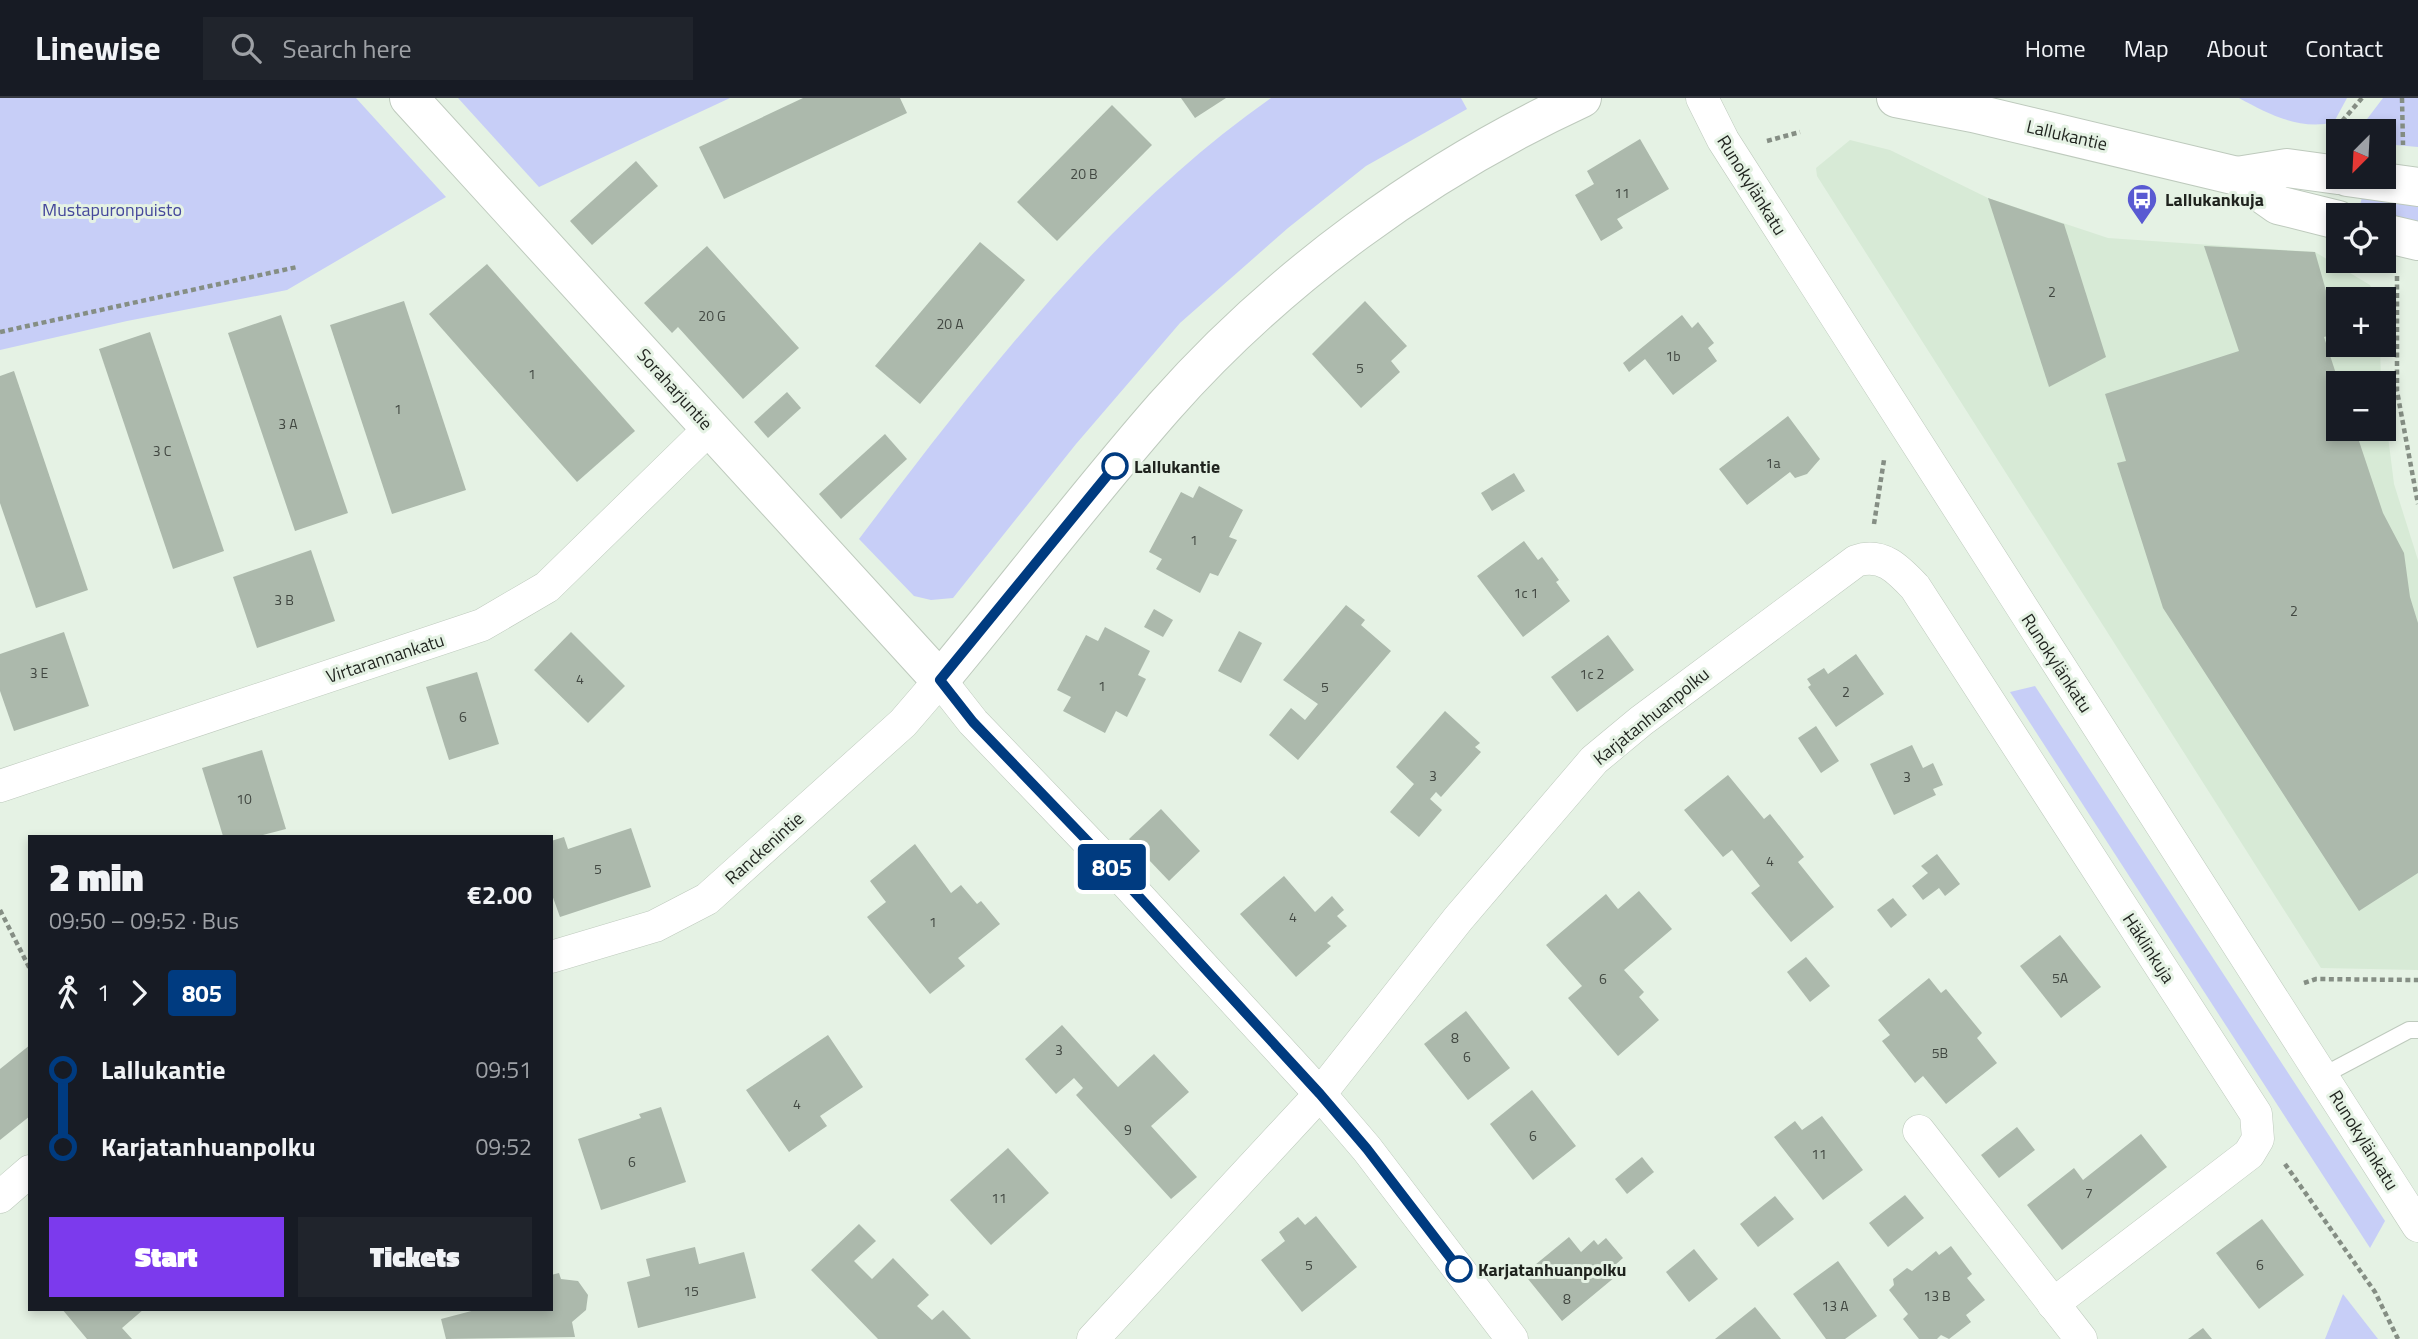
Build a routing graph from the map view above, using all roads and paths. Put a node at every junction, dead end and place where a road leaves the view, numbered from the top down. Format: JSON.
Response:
{"nodes":[{"id":1,"x":410,"y":98,"type":"edge"},
{"id":2,"x":1582,"y":98,"type":"edge"},
{"id":3,"x":1702,"y":98,"type":"edge"},
{"id":4,"x":1896,"y":98,"type":"edge"},
{"id":5,"x":2362,"y":98,"type":"edge"},
{"id":6,"x":2402,"y":98,"type":"edge"},
{"id":7,"x":2344,"y":119,"type":"edge"},
{"id":8,"x":2410,"y":171,"type":"edge"},
{"id":9,"x":2326,"y":173,"type":"edge"},
{"id":10,"x":2237,"y":176,"type":"junction"},
{"id":11,"x":2326,"y":217,"type":"edge"},
{"id":12,"x":2396,"y":236,"type":"edge"},
{"id":13,"x":2418,"y":241,"type":"edge"},
{"id":14,"x":297,"y":267,"type":"dead end"},
{"id":15,"x":2397,"y":281,"type":"dead end"},
{"id":16,"x":0,"y":332,"type":"edge"},
{"id":17,"x":710,"y":428,"type":"junction"},
{"id":18,"x":1887,"y":454,"type":"dead end"},
{"id":19,"x":2418,"y":504,"type":"edge"},
{"id":20,"x":1870,"y":556,"type":"junction"},
{"id":21,"x":940,"y":680,"type":"junction"},
{"id":22,"x":0,"y":786,"type":"edge"},
{"id":23,"x":0,"y":910,"type":"edge"},
{"id":24,"x":553,"y":956,"type":"edge"},
{"id":25,"x":28,"y":965,"type":"edge"},
{"id":26,"x":2418,"y":980,"type":"edge"},
{"id":27,"x":2275,"y":1000,"type":"junction"},
{"id":28,"x":2418,"y":1030,"type":"edge"},
{"id":29,"x":2324,"y":1075,"type":"junction"},
{"id":30,"x":1320,"y":1094,"type":"junction"},
{"id":31,"x":2259,"y":1127,"type":"junction"},
{"id":32,"x":1919,"y":1130,"type":"dead end"},
{"id":33,"x":28,"y":1173,"type":"edge"},
{"id":34,"x":0,"y":1197,"type":"edge"},
{"id":35,"x":2418,"y":1226,"type":"edge"},
{"id":36,"x":2053,"y":1304,"type":"junction"},
{"id":37,"x":1093,"y":1339,"type":"edge"},
{"id":38,"x":1513,"y":1339,"type":"edge"},
{"id":39,"x":2081,"y":1339,"type":"edge"},
{"id":40,"x":2398,"y":1339,"type":"edge"}],
"edges":[{"from":1,"to":17,"type":"street","name":"Soraharjuntie"},
{"from":2,"to":21,"type":"street"},
{"from":3,"to":27,"type":"street","name":"Runokylänkatu"},
{"from":4,"to":10,"type":"street","name":"Lallukantie"},
{"from":5,"to":7,"type":"path"},
{"from":6,"to":8,"type":"path"},
{"from":9,"to":10,"type":"street","name":"Lallukantie"},
{"from":10,"to":11,"type":"street","name":"Lallukantie"},
{"from":12,"to":13,"type":"street"},
{"from":14,"to":16,"type":"path"},
{"from":15,"to":19,"type":"path"},
{"from":17,"to":21,"type":"street","name":"Soraharjuntie"},
{"from":17,"to":22,"type":"street","name":"Virtarannankatu"},
{"from":18,"to":20,"type":"path"},
{"from":20,"to":30,"type":"street","name":"Karjatanhuanpolku"},
{"from":20,"to":31,"type":"street","name":"Häklinkuja"},
{"from":21,"to":24,"type":"street","name":"Ranckenintie"},
{"from":21,"to":30,"type":"street"},
{"from":23,"to":25,"type":"path"},
{"from":26,"to":27,"type":"path"},
{"from":27,"to":29,"type":"street","name":"Runokylänkatu"},
{"from":28,"to":29,"type":"lane"},
{"from":29,"to":35,"type":"street","name":"Runokylänkatu"},
{"from":30,"to":37,"type":"street","name":"Karjatanhuanpolku"},
{"from":30,"to":38,"type":"street"},
{"from":31,"to":36,"type":"street"},
{"from":31,"to":40,"type":"path"},
{"from":32,"to":36,"type":"street"},
{"from":33,"to":34,"type":"street"},
{"from":36,"to":39,"type":"street"}]}
